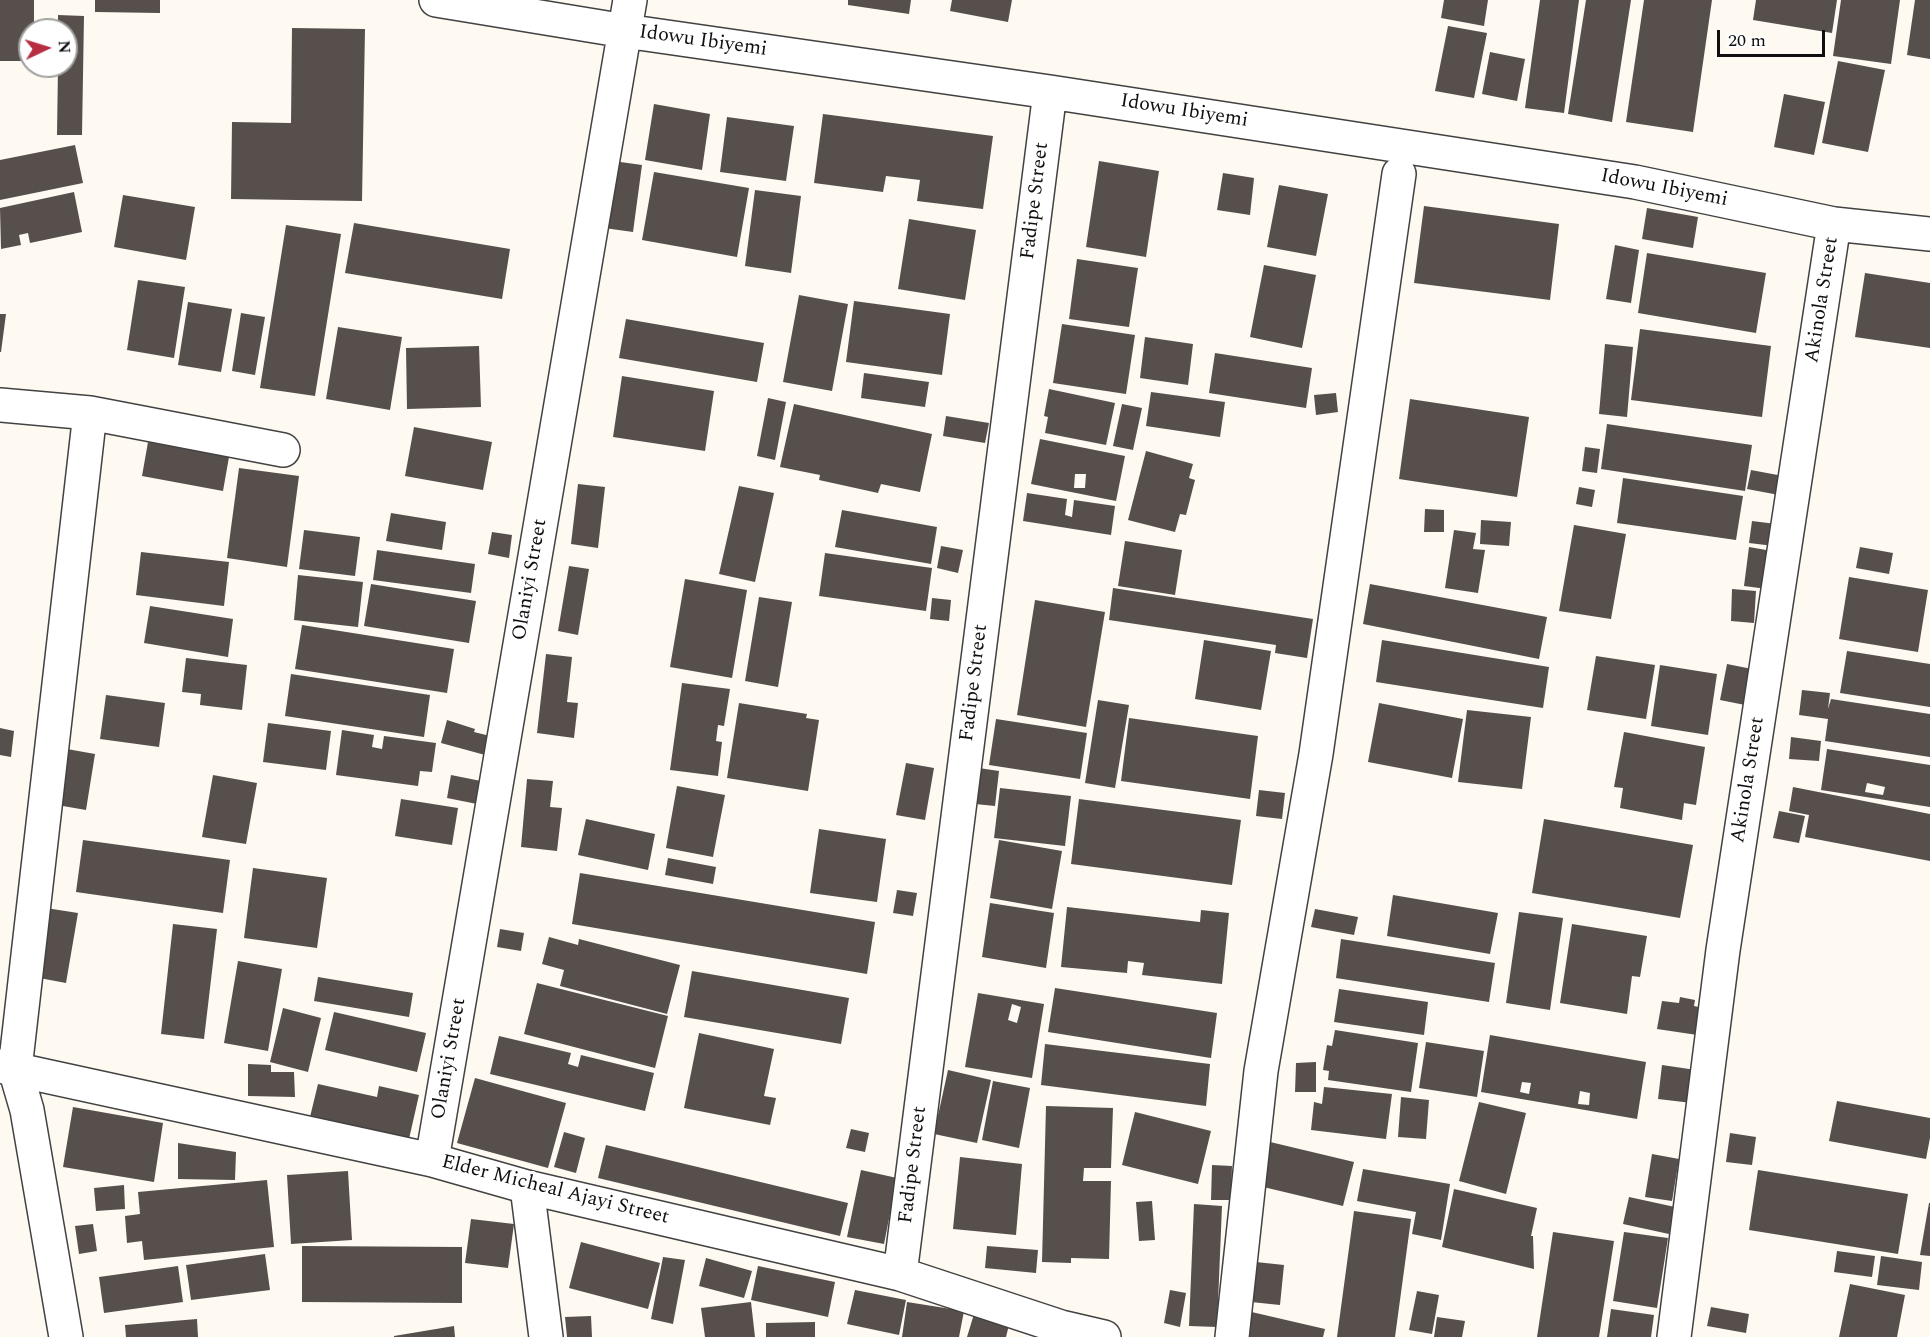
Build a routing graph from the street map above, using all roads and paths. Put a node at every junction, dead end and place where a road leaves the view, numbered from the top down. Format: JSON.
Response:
{"nodes":[{"id":1,"x":436,"y":0,"type":"edge"},
{"id":2,"x":628,"y":16,"type":"edge"},
{"id":3,"x":1050,"y":92,"type":"junction"},
{"id":4,"x":1399,"y":174,"type":"dead end"},
{"id":5,"x":1834,"y":225,"type":"junction"},
{"id":6,"x":1930,"y":234,"type":"edge"},
{"id":7,"x":0,"y":405,"type":"edge"},
{"id":8,"x":90,"y":413,"type":"junction"},
{"id":9,"x":283,"y":450,"type":"dead end"},
{"id":10,"x":8,"y":1067,"type":"edge"},
{"id":11,"x":432,"y":1160,"type":"junction"},
{"id":12,"x":527,"y":1187,"type":"junction"},
{"id":13,"x":900,"y":1274,"type":"junction"},
{"id":14,"x":1062,"y":1332,"type":"edge"},
{"id":15,"x":66,"y":1337,"type":"edge"},
{"id":16,"x":546,"y":1337,"type":"edge"},
{"id":17,"x":1104,"y":1337,"type":"edge"},
{"id":18,"x":1232,"y":1337,"type":"edge"},
{"id":19,"x":1674,"y":1337,"type":"edge"}],
"edges":[{"from":1,"to":2,"type":"street","name":"Idowu Ibiyemi"},
{"from":2,"to":3,"type":"street","name":"Idowu Ibiyemi"},
{"from":2,"to":11,"type":"street","name":"Olaniyi Street"},
{"from":3,"to":5,"type":"street","name":"Idowu Ibiyemi"},
{"from":3,"to":13,"type":"street","name":"Fadipe Street"},
{"from":4,"to":18,"type":"street"},
{"from":5,"to":6,"type":"street","name":"Idowu Ibiyemi"},
{"from":5,"to":19,"type":"street","name":"Akinola Street"},
{"from":7,"to":8,"type":"street"},
{"from":8,"to":9,"type":"street"},
{"from":8,"to":10,"type":"street"},
{"from":10,"to":11,"type":"street","name":"Elder Micheal Ajayi Street"},
{"from":10,"to":15,"type":"street"},
{"from":11,"to":12,"type":"street","name":"Elder Micheal Ajayi Street"},
{"from":12,"to":13,"type":"street","name":"Elder Micheal Ajayi Street"},
{"from":12,"to":16,"type":"street"},
{"from":13,"to":14,"type":"street","name":"Elder Micheal Ajayi Street"},
{"from":14,"to":17,"type":"street","name":"Elder Micheal Ajayi Street"}]}
